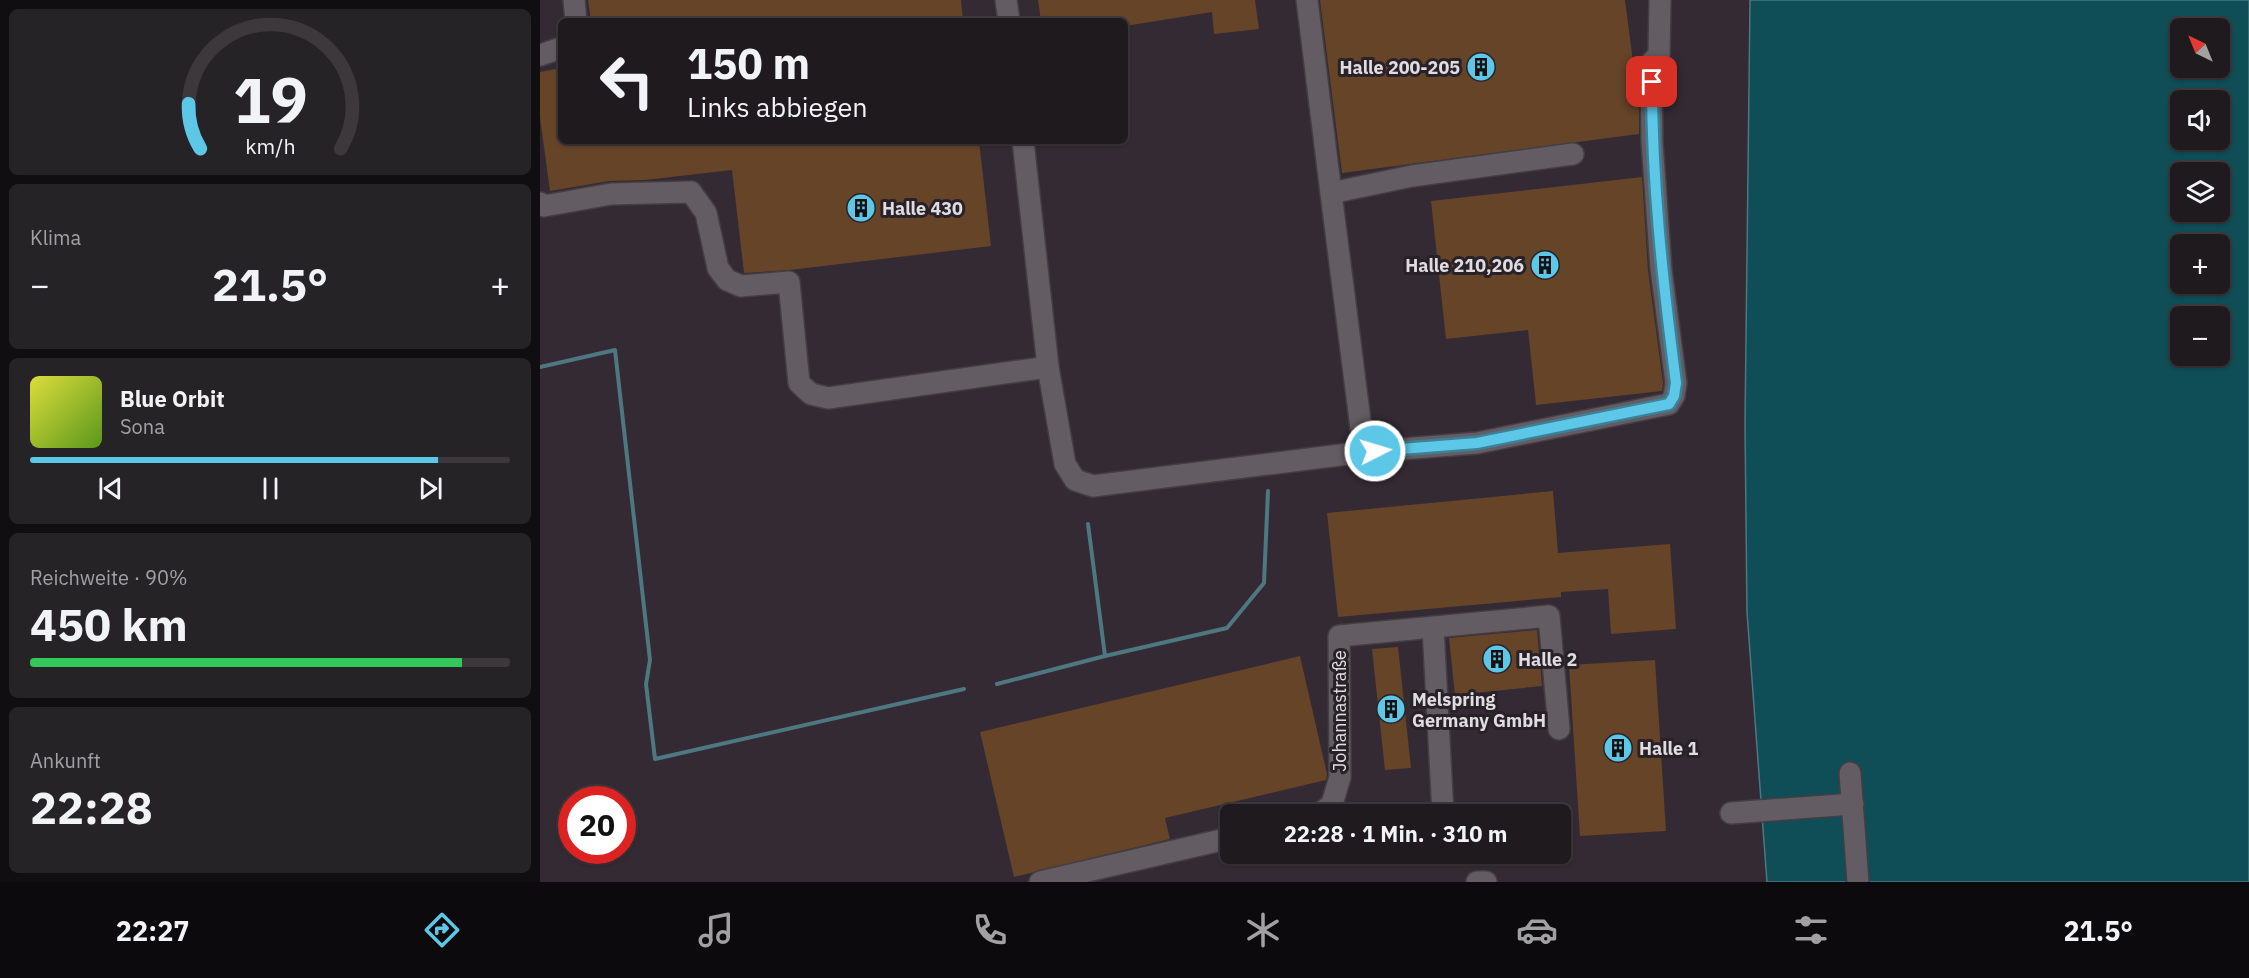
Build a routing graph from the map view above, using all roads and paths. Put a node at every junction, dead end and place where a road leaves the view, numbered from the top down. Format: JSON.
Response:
{"nodes":[{"id":1,"x":574,"y":0,"type":"edge"},
{"id":2,"x":1006,"y":0,"type":"edge"},
{"id":3,"x":1307,"y":0,"type":"edge"},
{"id":4,"x":1660,"y":0,"type":"edge"},
{"id":5,"x":576,"y":18,"type":"edge"},
{"id":6,"x":1009,"y":18,"type":"edge"},
{"id":7,"x":558,"y":49,"type":"edge"},
{"id":8,"x":540,"y":55,"type":"edge"},
{"id":9,"x":1023,"y":144,"type":"edge"},
{"id":10,"x":1573,"y":154,"type":"dead end"},
{"id":11,"x":1331,"y":193,"type":"junction"},
{"id":12,"x":540,"y":202,"type":"edge"},
{"id":13,"x":1048,"y":368,"type":"junction"},
{"id":14,"x":1364,"y":452,"type":"junction"},
{"id":15,"x":1433,"y":627,"type":"junction"},
{"id":16,"x":1559,"y":729,"type":"dead end"},
{"id":17,"x":1850,"y":773,"type":"dead end"},
{"id":18,"x":1332,"y":804,"type":"edge"},
{"id":19,"x":1442,"y":804,"type":"edge"},
{"id":20,"x":1852,"y":804,"type":"junction"},
{"id":21,"x":1731,"y":813,"type":"dead end"},
{"id":22,"x":1220,"y":840,"type":"edge"},
{"id":23,"x":1040,"y":882,"type":"edge"},
{"id":24,"x":1477,"y":882,"type":"edge"},
{"id":25,"x":1486,"y":882,"type":"edge"},
{"id":26,"x":1858,"y":882,"type":"edge"}],
"edges":[{"from":1,"to":5,"type":"street"},
{"from":2,"to":6,"type":"street"},
{"from":3,"to":11,"type":"street"},
{"from":4,"to":14,"type":"street"},
{"from":7,"to":8,"type":"street"},
{"from":9,"to":13,"type":"street"},
{"from":10,"to":11,"type":"street"},
{"from":11,"to":14,"type":"street"},
{"from":12,"to":13,"type":"street"},
{"from":13,"to":14,"type":"street"},
{"from":15,"to":16,"type":"street"},
{"from":15,"to":18,"type":"street","name":"Johannastraße"},
{"from":15,"to":19,"type":"street"},
{"from":17,"to":20,"type":"street"},
{"from":20,"to":21,"type":"street"},
{"from":20,"to":26,"type":"street"},
{"from":22,"to":23,"type":"street"},
{"from":24,"to":25,"type":"street"}]}
